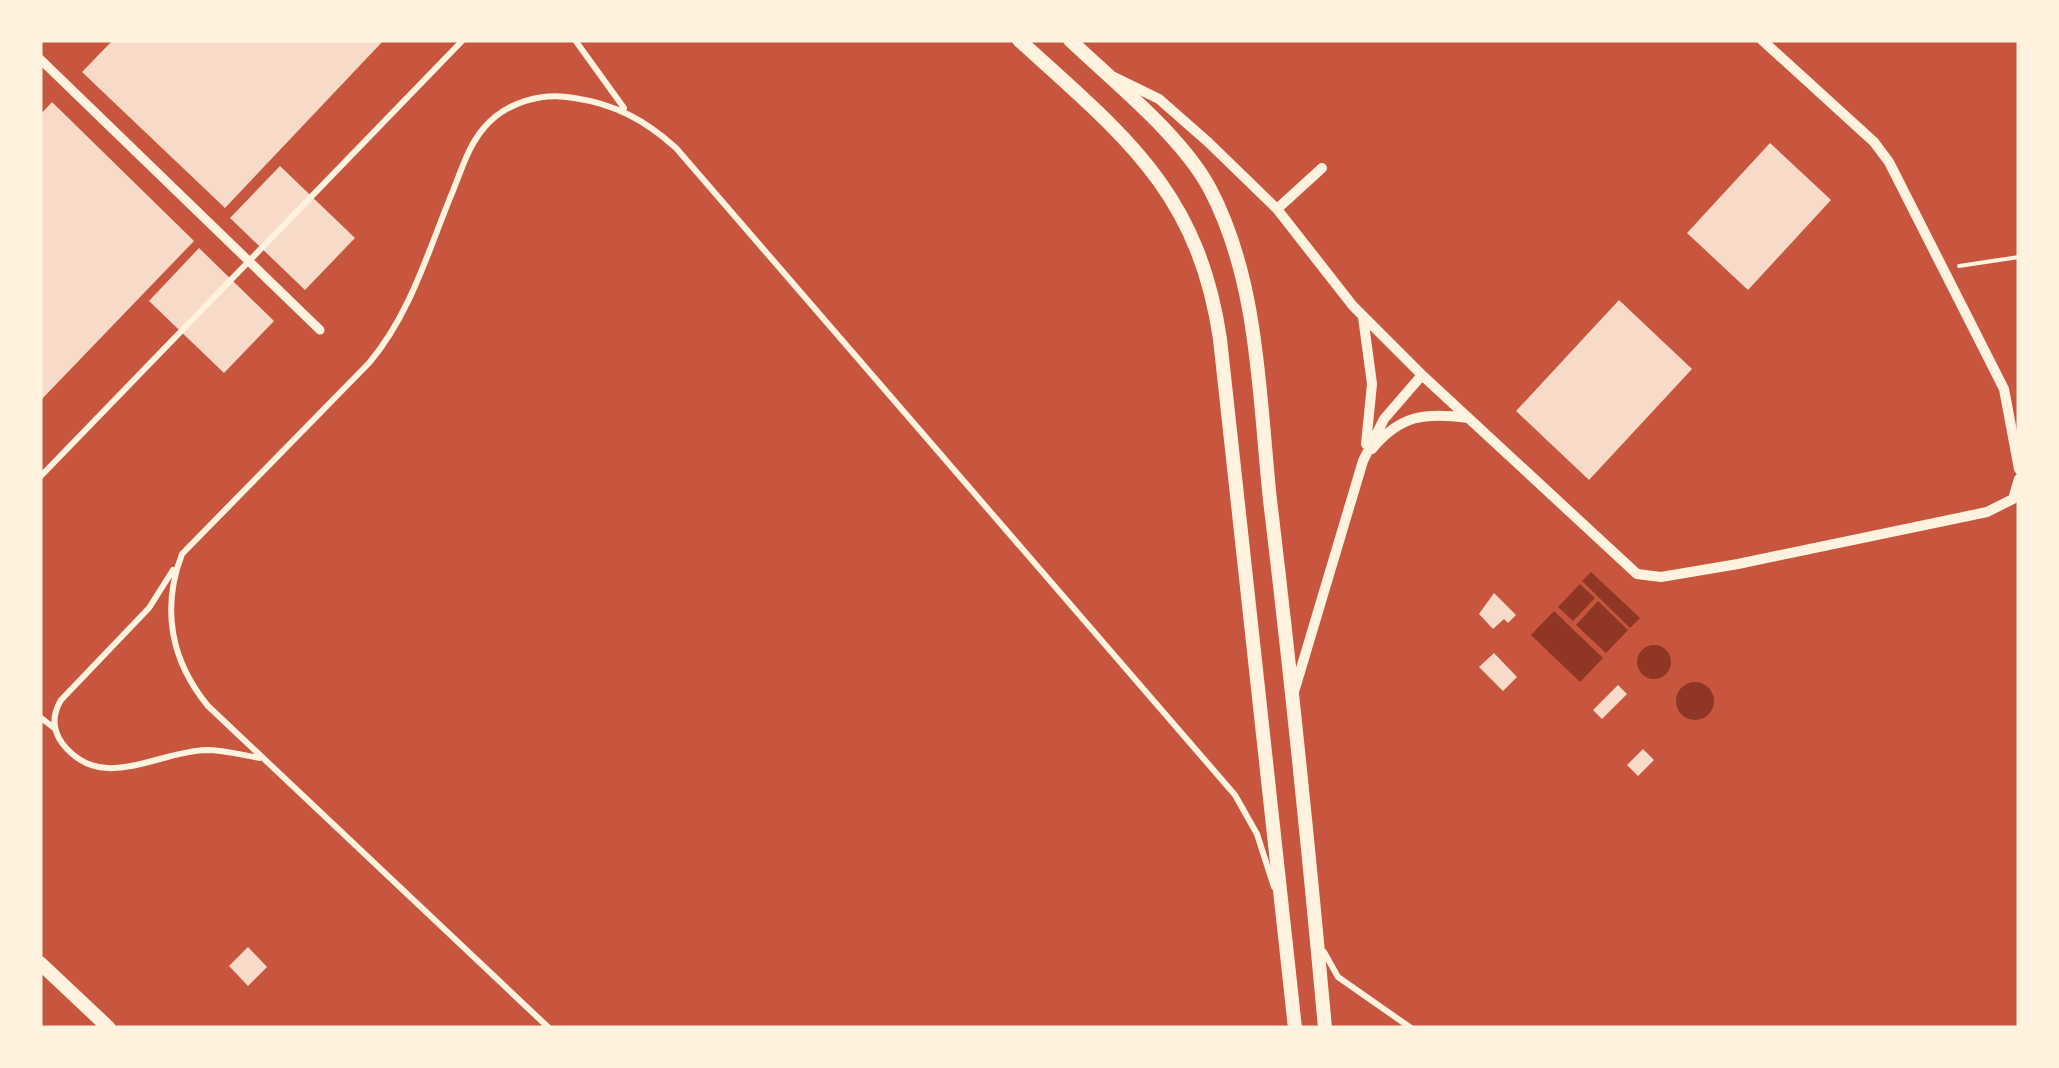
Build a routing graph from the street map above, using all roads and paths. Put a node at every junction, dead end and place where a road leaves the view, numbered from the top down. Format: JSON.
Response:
{"nodes":[{"id":1,"x":463,"y":40,"type":"edge"},
{"id":2,"x":575,"y":40,"type":"edge"},
{"id":3,"x":1019,"y":40,"type":"edge"},
{"id":4,"x":1070,"y":40,"type":"edge"},
{"id":5,"x":1762,"y":40,"type":"edge"},
{"id":6,"x":40,"y":59,"type":"edge"},
{"id":7,"x":1104,"y":72,"type":"junction"},
{"id":8,"x":625,"y":111,"type":"junction"},
{"id":9,"x":1322,"y":168,"type":"dead end"},
{"id":10,"x":1277,"y":209,"type":"junction"},
{"id":11,"x":2019,"y":256,"type":"edge"},
{"id":12,"x":1946,"y":273,"type":"junction"},
{"id":13,"x":1363,"y":316,"type":"junction"},
{"id":14,"x":320,"y":330,"type":"dead end"},
{"id":15,"x":1422,"y":375,"type":"junction"},
{"id":16,"x":1469,"y":418,"type":"junction"},
{"id":17,"x":1364,"y":460,"type":"junction"},
{"id":18,"x":2019,"y":469,"type":"edge"},
{"id":19,"x":40,"y":476,"type":"edge"},
{"id":20,"x":2019,"y":478,"type":"edge"},
{"id":21,"x":182,"y":554,"type":"junction"},
{"id":22,"x":1292,"y":698,"type":"junction"},
{"id":23,"x":40,"y":716,"type":"edge"},
{"id":24,"x":55,"y":729,"type":"junction"},
{"id":25,"x":261,"y":758,"type":"junction"},
{"id":26,"x":1314,"y":910,"type":"junction"},
{"id":27,"x":1286,"y":930,"type":"junction"},
{"id":28,"x":40,"y":963,"type":"edge"},
{"id":29,"x":109,"y":1028,"type":"edge"},
{"id":30,"x":548,"y":1028,"type":"edge"},
{"id":31,"x":1295,"y":1028,"type":"edge"},
{"id":32,"x":1325,"y":1028,"type":"edge"},
{"id":33,"x":1411,"y":1028,"type":"edge"}],
"edges":[{"from":1,"to":19,"type":"lane"},
{"from":2,"to":8,"type":"lane"},
{"from":3,"to":27,"type":"street"},
{"from":4,"to":7,"type":"street"},
{"from":5,"to":12,"type":"street"},
{"from":6,"to":14,"type":"street"},
{"from":7,"to":10,"type":"street"},
{"from":7,"to":22,"type":"street"},
{"from":8,"to":21,"type":"lane"},
{"from":8,"to":27,"type":"lane"},
{"from":9,"to":10,"type":"street"},
{"from":10,"to":13,"type":"street"},
{"from":11,"to":12,"type":"path"},
{"from":12,"to":18,"type":"street"},
{"from":13,"to":15,"type":"street"},
{"from":13,"to":17,"type":"street"},
{"from":15,"to":16,"type":"street"},
{"from":15,"to":17,"type":"street"},
{"from":16,"to":17,"type":"street"},
{"from":16,"to":20,"type":"street"},
{"from":17,"to":22,"type":"street"},
{"from":21,"to":24,"type":"lane"},
{"from":21,"to":25,"type":"lane"},
{"from":22,"to":26,"type":"street"},
{"from":23,"to":24,"type":"lane"},
{"from":24,"to":25,"type":"lane"},
{"from":25,"to":30,"type":"lane"},
{"from":26,"to":32,"type":"street"},
{"from":26,"to":33,"type":"lane"},
{"from":27,"to":31,"type":"street"},
{"from":28,"to":29,"type":"street"}]}
